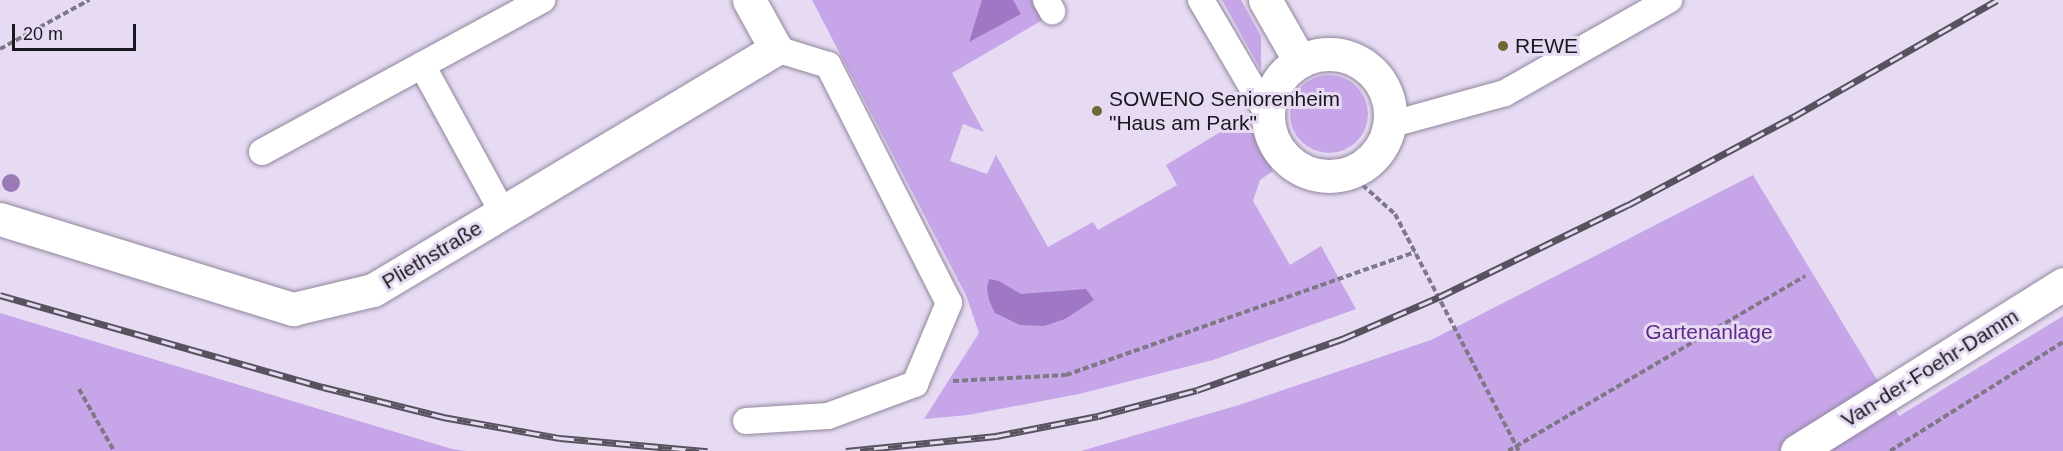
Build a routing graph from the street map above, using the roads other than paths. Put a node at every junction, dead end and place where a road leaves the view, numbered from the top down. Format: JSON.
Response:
{"nodes":[{"id":1,"x":542,"y":0,"type":"edge"},
{"id":2,"x":749,"y":0,"type":"edge"},
{"id":3,"x":1201,"y":0,"type":"edge"},
{"id":4,"x":1265,"y":0,"type":"edge"},
{"id":5,"x":1669,"y":0,"type":"edge"},
{"id":6,"x":776,"y":50,"type":"junction"},
{"id":7,"x":1300,"y":61,"type":"junction"},
{"id":8,"x":422,"y":65,"type":"junction"},
{"id":9,"x":1268,"y":114,"type":"junction"},
{"id":10,"x":1389,"y":125,"type":"junction"},
{"id":11,"x":262,"y":152,"type":"dead end"},
{"id":12,"x":503,"y":213,"type":"junction"},
{"id":13,"x":0,"y":219,"type":"edge"},
{"id":14,"x":2063,"y":284,"type":"edge"},
{"id":15,"x":746,"y":421,"type":"dead end"},
{"id":16,"x":1797,"y":451,"type":"edge"}],
"edges":[{"from":1,"to":8,"type":"lane"},
{"from":2,"to":6,"type":"street"},
{"from":3,"to":9,"type":"lane"},
{"from":4,"to":7,"type":"street"},
{"from":5,"to":10,"type":"lane"},
{"from":6,"to":12,"type":"street","name":"Pliethstraße"},
{"from":6,"to":15,"type":"lane"},
{"from":7,"to":9,"type":"street"},
{"from":7,"to":10,"type":"street"},
{"from":8,"to":11,"type":"lane"},
{"from":8,"to":12,"type":"lane"},
{"from":9,"to":10,"type":"street"},
{"from":12,"to":13,"type":"street","name":"Pliethstraße"},
{"from":14,"to":16,"type":"street","name":"Van-der-Foehr-Damm"}]}
